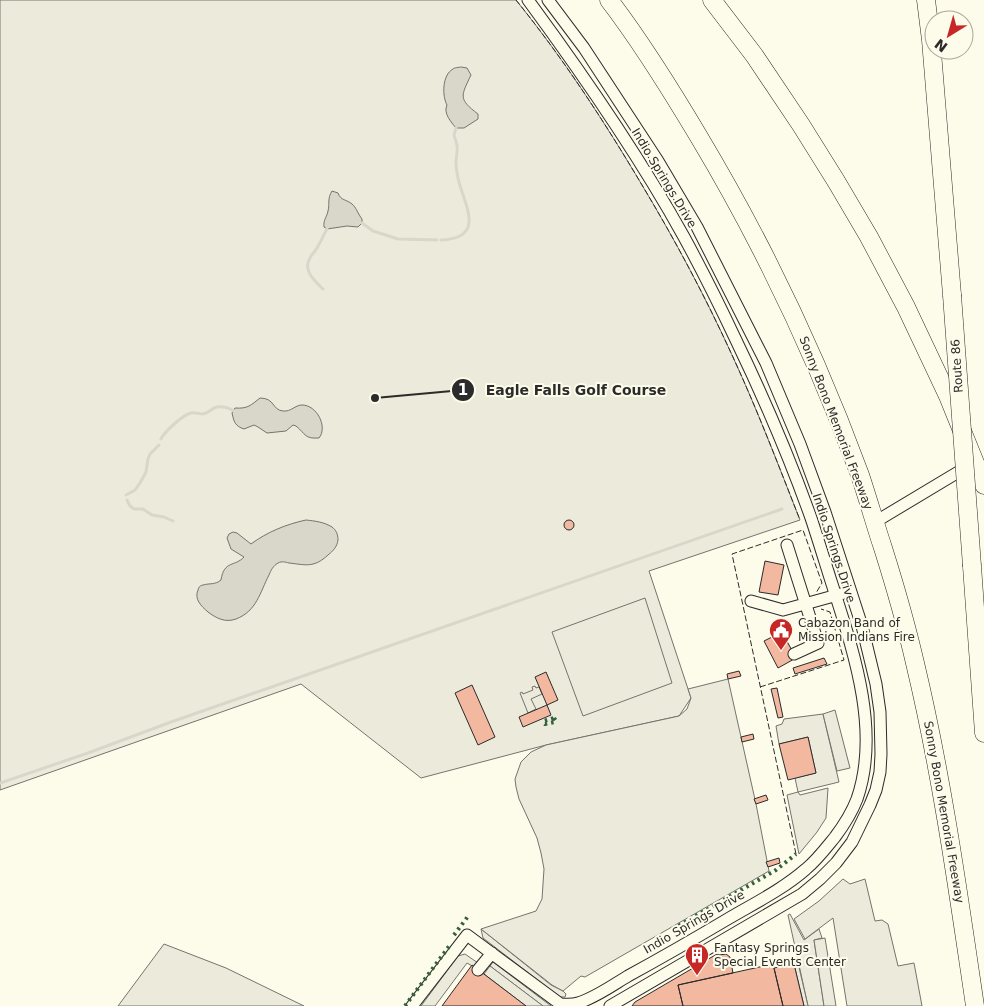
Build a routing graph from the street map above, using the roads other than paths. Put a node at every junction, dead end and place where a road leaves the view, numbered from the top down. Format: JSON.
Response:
{"nodes":[{"id":1,"x":528,"y":0,"type":"edge"},
{"id":2,"x":548,"y":0,"type":"edge"},
{"id":3,"x":610,"y":0,"type":"edge"},
{"id":4,"x":712,"y":0,"type":"edge"},
{"id":5,"x":926,"y":0,"type":"edge"},
{"id":6,"x":975,"y":462,"type":"junction"},
{"id":7,"x":984,"y":485,"type":"edge"},
{"id":8,"x":874,"y":522,"type":"junction"},
{"id":9,"x":788,"y":545,"type":"dead end"},
{"id":10,"x":850,"y":591,"type":"junction"},
{"id":11,"x":836,"y":596,"type":"junction"},
{"id":12,"x":751,"y":602,"type":"dead end"},
{"id":13,"x":806,"y":604,"type":"junction"},
{"id":14,"x":792,"y":651,"type":"dead end"},
{"id":15,"x":984,"y":733,"type":"edge"},
{"id":16,"x":492,"y":953,"type":"junction"},
{"id":17,"x":478,"y":970,"type":"dead end"},
{"id":18,"x":561,"y":1005,"type":"edge"},
{"id":19,"x":412,"y":1006,"type":"edge"},
{"id":20,"x":610,"y":1006,"type":"edge"},
{"id":21,"x":976,"y":1006,"type":"edge"}],
"edges":[{"from":1,"to":11,"type":"lane","name":"Indio Springs Drive"},
{"from":2,"to":10,"type":"lane","name":"Indio Springs Drive"},
{"from":3,"to":8,"type":"highway","name":"Sonny Bono Memorial Freeway"},
{"from":4,"to":6,"type":"highway"},
{"from":5,"to":15,"type":"highway","name":"Route 86","bridge":true},
{"from":6,"to":7,"type":"highway"},
{"from":6,"to":8,"type":"lane"},
{"from":8,"to":21,"type":"highway","name":"Sonny Bono Memorial Freeway"},
{"from":9,"to":13,"type":"lane"},
{"from":10,"to":11,"type":"lane"},
{"from":10,"to":20,"type":"lane","name":"Indio Springs Drive"},
{"from":11,"to":13,"type":"lane"},
{"from":11,"to":18,"type":"lane","name":"Indio Springs Drive"},
{"from":12,"to":13,"type":"lane"},
{"from":13,"to":14,"type":"lane"},
{"from":16,"to":17,"type":"lane"},
{"from":16,"to":18,"type":"lane"},
{"from":16,"to":19,"type":"lane"}]}
